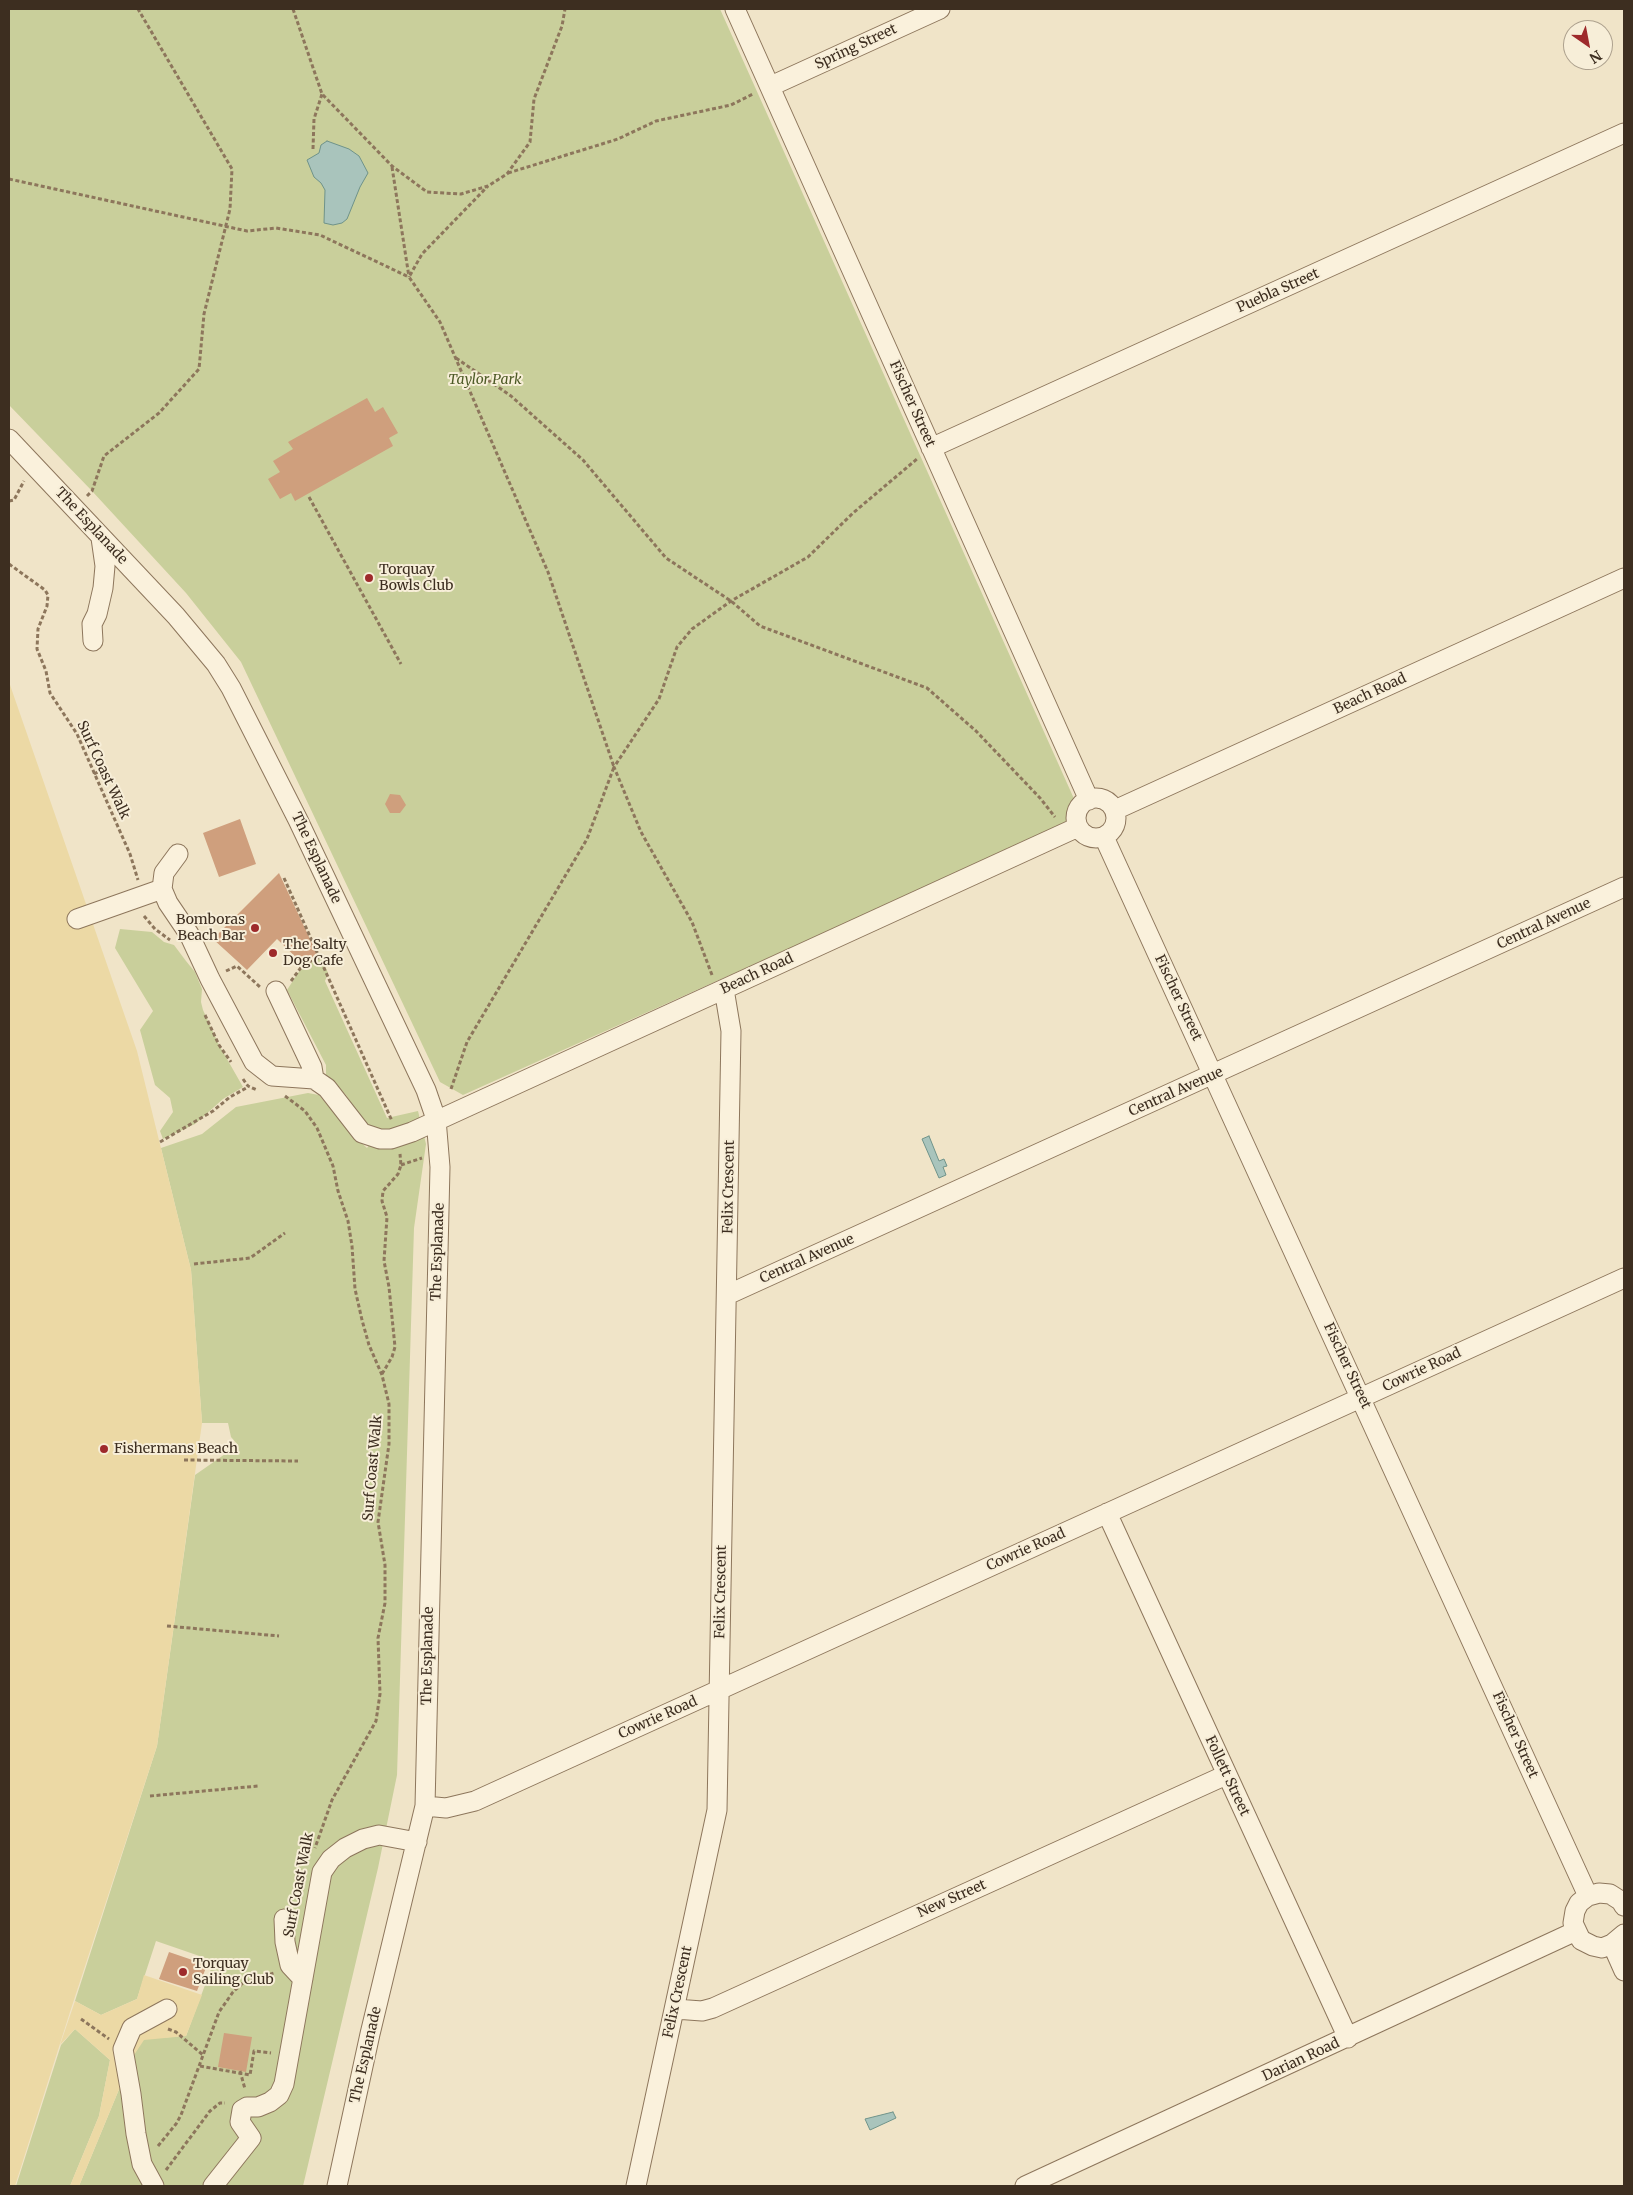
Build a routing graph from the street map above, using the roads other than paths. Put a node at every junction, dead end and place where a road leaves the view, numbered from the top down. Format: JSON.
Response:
{"nodes":[{"id":1,"x":735,"y":9,"type":"edge"},
{"id":2,"x":940,"y":9,"type":"edge"},
{"id":3,"x":771,"y":86,"type":"junction"},
{"id":4,"x":1624,"y":133,"type":"edge"},
{"id":5,"x":9,"y":439,"type":"edge"},
{"id":6,"x":931,"y":448,"type":"junction"},
{"id":7,"x":101,"y":538,"type":"junction"},
{"id":8,"x":1624,"y":578,"type":"edge"},
{"id":9,"x":93,"y":641,"type":"dead end"},
{"id":10,"x":1088,"y":800,"type":"junction"},
{"id":11,"x":1115,"y":810,"type":"junction"},
{"id":12,"x":1071,"y":830,"type":"junction"},
{"id":13,"x":1104,"y":838,"type":"junction"},
{"id":14,"x":178,"y":854,"type":"dead end"},
{"id":15,"x":1624,"y":887,"type":"edge"},
{"id":16,"x":162,"y":888,"type":"junction"},
{"id":17,"x":77,"y":919,"type":"dead end"},
{"id":18,"x":721,"y":990,"type":"junction"},
{"id":19,"x":276,"y":991,"type":"road end"},
{"id":20,"x":1213,"y":1075,"type":"junction"},
{"id":21,"x":314,"y":1079,"type":"junction"},
{"id":22,"x":436,"y":1119,"type":"junction"},
{"id":23,"x":1624,"y":1278,"type":"edge"},
{"id":24,"x":727,"y":1295,"type":"junction"},
{"id":25,"x":1361,"y":1398,"type":"junction"},
{"id":26,"x":1107,"y":1513,"type":"junction"},
{"id":27,"x":720,"y":1690,"type":"junction"},
{"id":28,"x":1226,"y":1775,"type":"junction"},
{"id":29,"x":425,"y":1806,"type":"junction"},
{"id":30,"x":417,"y":1842,"type":"junction"},
{"id":31,"x":1588,"y":1896,"type":"junction"},
{"id":32,"x":1624,"y":1906,"type":"edge"},
{"id":33,"x":284,"y":1919,"type":"dead end"},
{"id":34,"x":1576,"y":1931,"type":"junction"},
{"id":35,"x":1618,"y":1939,"type":"edge"},
{"id":36,"x":1624,"y":1971,"type":"edge"},
{"id":37,"x":303,"y":1979,"type":"junction"},
{"id":38,"x":167,"y":2009,"type":"dead end"},
{"id":39,"x":675,"y":2009,"type":"junction"},
{"id":40,"x":1348,"y":2038,"type":"junction"},
{"id":41,"x":160,"y":2180,"type":"edge"},
{"id":42,"x":213,"y":2186,"type":"edge"},
{"id":43,"x":338,"y":2186,"type":"edge"},
{"id":44,"x":636,"y":2186,"type":"edge"},
{"id":45,"x":1025,"y":2186,"type":"edge"}],
"edges":[{"from":1,"to":3,"type":"street","name":"Fischer Street"},
{"from":2,"to":3,"type":"street","name":"Spring Street"},
{"from":3,"to":6,"type":"street","name":"Fischer Street"},
{"from":4,"to":6,"type":"street","name":"Puebla Street"},
{"from":5,"to":7,"type":"street","name":"The Esplanade"},
{"from":6,"to":10,"type":"street","name":"Fischer Street"},
{"from":7,"to":9,"type":"street"},
{"from":7,"to":22,"type":"street","name":"The Esplanade"},
{"from":8,"to":11,"type":"street","name":"Beach Road"},
{"from":10,"to":11,"type":"street"},
{"from":10,"to":12,"type":"street"},
{"from":11,"to":13,"type":"street"},
{"from":12,"to":13,"type":"street"},
{"from":12,"to":18,"type":"street","name":"Beach Road"},
{"from":13,"to":20,"type":"street","name":"Fischer Street"},
{"from":14,"to":16,"type":"street"},
{"from":15,"to":20,"type":"street","name":"Central Avenue"},
{"from":16,"to":17,"type":"street"},
{"from":16,"to":21,"type":"street"},
{"from":18,"to":22,"type":"street","name":"Beach Road"},
{"from":18,"to":24,"type":"street","name":"Felix Crescent"},
{"from":19,"to":21,"type":"street"},
{"from":20,"to":24,"type":"street","name":"Central Avenue"},
{"from":20,"to":25,"type":"street","name":"Fischer Street"},
{"from":21,"to":22,"type":"street","name":"Beach Road"},
{"from":22,"to":29,"type":"street","name":"The Esplanade"},
{"from":23,"to":25,"type":"street","name":"Cowrie Road"},
{"from":24,"to":27,"type":"street","name":"Felix Crescent"},
{"from":25,"to":26,"type":"street","name":"Cowrie Road"},
{"from":25,"to":31,"type":"street","name":"Fischer Street"},
{"from":26,"to":27,"type":"street","name":"Cowrie Road"},
{"from":26,"to":28,"type":"street","name":"Follett Street"},
{"from":27,"to":29,"type":"street","name":"Cowrie Road"},
{"from":27,"to":39,"type":"street","name":"Felix Crescent"},
{"from":28,"to":39,"type":"street","name":"New Street"},
{"from":28,"to":40,"type":"street","name":"Follett Street"},
{"from":29,"to":30,"type":"street","name":"The Esplanade"},
{"from":30,"to":37,"type":"street"},
{"from":30,"to":43,"type":"street","name":"The Esplanade"},
{"from":31,"to":32,"type":"street"},
{"from":31,"to":34,"type":"street"},
{"from":33,"to":37,"type":"street"},
{"from":34,"to":35,"type":"street"},
{"from":34,"to":40,"type":"street","name":"Darian Road"},
{"from":35,"to":36,"type":"street"},
{"from":37,"to":42,"type":"street"},
{"from":38,"to":41,"type":"street"},
{"from":39,"to":44,"type":"street","name":"Felix Crescent"},
{"from":40,"to":45,"type":"street","name":"Darian Road"}]}
